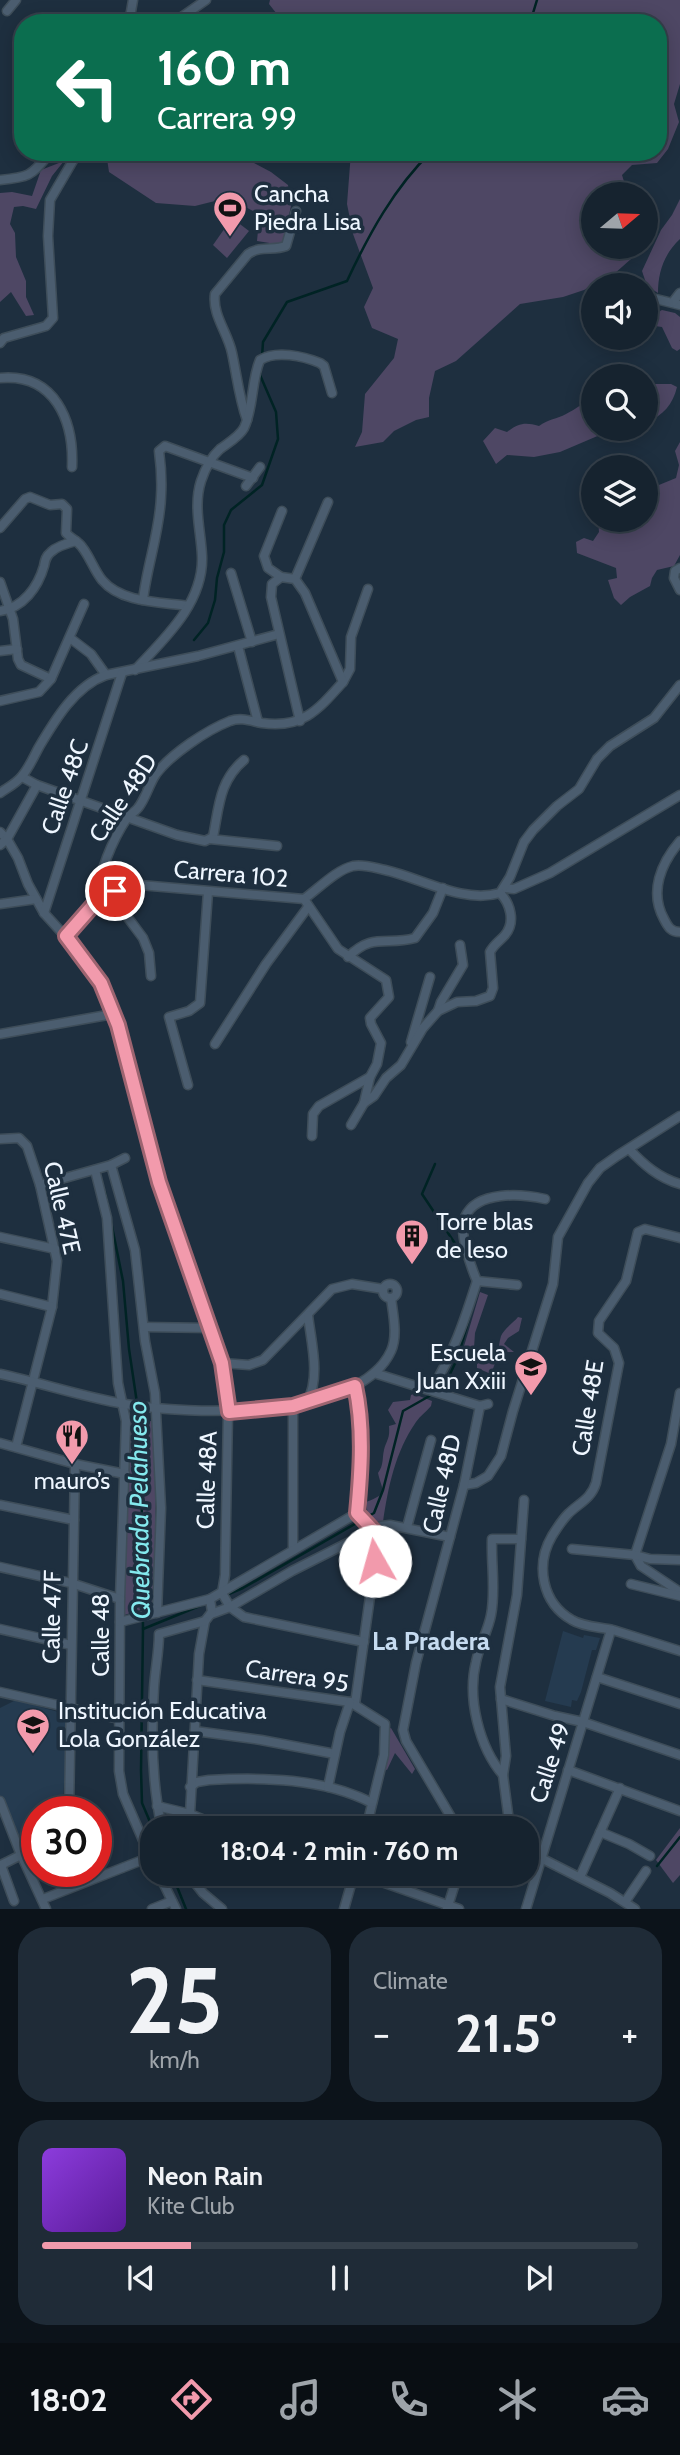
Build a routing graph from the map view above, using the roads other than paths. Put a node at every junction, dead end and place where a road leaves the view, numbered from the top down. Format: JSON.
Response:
{"nodes":[{"id":1,"x":16,"y":0,"type":"edge"},
{"id":2,"x":206,"y":0,"type":"edge"},
{"id":3,"x":7,"y":11,"type":"dead end"},
{"id":4,"x":186,"y":14,"type":"edge"},
{"id":5,"x":44,"y":161,"type":"edge"},
{"id":6,"x":73,"y":161,"type":"edge"},
{"id":7,"x":0,"y":180,"type":"edge"},
{"id":8,"x":296,"y":211,"type":"dead end"},
{"id":9,"x":680,"y":293,"type":"edge"},
{"id":10,"x":658,"y":299,"type":"edge"},
{"id":11,"x":676,"y":303,"type":"edge"},
{"id":12,"x":0,"y":343,"type":"edge"},
{"id":13,"x":0,"y":378,"type":"edge"},
{"id":14,"x":332,"y":393,"type":"dead end"},
{"id":15,"x":247,"y":421,"type":"junction"},
{"id":16,"x":208,"y":463,"type":"junction"},
{"id":17,"x":72,"y":467,"type":"dead end"},
{"id":18,"x":260,"y":467,"type":"dead end"},
{"id":19,"x":328,"y":502,"type":"dead end"},
{"id":20,"x":282,"y":510,"type":"dead end"},
{"id":21,"x":0,"y":528,"type":"edge"},
{"id":22,"x":76,"y":541,"type":"junction"},
{"id":23,"x":680,"y":568,"type":"edge"},
{"id":24,"x":231,"y":573,"type":"dead end"},
{"id":25,"x":281,"y":576,"type":"junction"},
{"id":26,"x":295,"y":579,"type":"junction"},
{"id":27,"x":0,"y":582,"type":"edge"},
{"id":28,"x":368,"y":589,"type":"dead end"},
{"id":29,"x":680,"y":590,"type":"edge"},
{"id":30,"x":143,"y":600,"type":"junction"},
{"id":31,"x":84,"y":604,"type":"dead end"},
{"id":32,"x":188,"y":606,"type":"junction"},
{"id":33,"x":4,"y":610,"type":"edge"},
{"id":34,"x":279,"y":634,"type":"junction"},
{"id":35,"x":70,"y":638,"type":"junction"},
{"id":36,"x":253,"y":642,"type":"junction"},
{"id":37,"x":238,"y":646,"type":"junction"},
{"id":38,"x":17,"y":649,"type":"junction"},
{"id":39,"x":0,"y":651,"type":"edge"},
{"id":40,"x":135,"y":670,"type":"junction"},
{"id":41,"x":122,"y":673,"type":"junction"},
{"id":42,"x":106,"y":675,"type":"junction"},
{"id":43,"x":51,"y":678,"type":"junction"},
{"id":44,"x":343,"y":682,"type":"junction"},
{"id":45,"x":680,"y":685,"type":"edge"},
{"id":46,"x":0,"y":701,"type":"edge"},
{"id":47,"x":254,"y":721,"type":"junction"},
{"id":48,"x":300,"y":721,"type":"junction"},
{"id":49,"x":244,"y":760,"type":"dead end"},
{"id":50,"x":22,"y":777,"type":"junction"},
{"id":51,"x":37,"y":785,"type":"junction"},
{"id":52,"x":0,"y":793,"type":"edge"},
{"id":53,"x":680,"y":795,"type":"edge"},
{"id":54,"x":80,"y":799,"type":"junction"},
{"id":55,"x":128,"y":816,"type":"junction"},
{"id":56,"x":212,"y":836,"type":"junction"},
{"id":57,"x":2,"y":839,"type":"edge"},
{"id":58,"x":680,"y":841,"type":"edge"},
{"id":59,"x":277,"y":846,"type":"dead end"},
{"id":60,"x":443,"y":888,"type":"junction"},
{"id":61,"x":502,"y":890,"type":"junction"},
{"id":62,"x":208,"y":892,"type":"junction"},
{"id":63,"x":111,"y":895,"type":"junction"},
{"id":64,"x":36,"y":898,"type":"junction"},
{"id":65,"x":95,"y":903,"type":"junction"},
{"id":66,"x":306,"y":903,"type":"junction"},
{"id":67,"x":0,"y":904,"type":"edge"},
{"id":68,"x":44,"y":913,"type":"junction"},
{"id":69,"x":680,"y":932,"type":"edge"},
{"id":70,"x":66,"y":936,"type":"junction"},
{"id":71,"x":460,"y":945,"type":"dead end"},
{"id":72,"x":348,"y":957,"type":"junction"},
{"id":73,"x":151,"y":976,"type":"dead end"},
{"id":74,"x":430,"y":977,"type":"dead end"},
{"id":75,"x":438,"y":1012,"type":"junction"},
{"id":76,"x":113,"y":1014,"type":"junction"},
{"id":77,"x":0,"y":1034,"type":"edge"},
{"id":78,"x":215,"y":1045,"type":"dead end"},
{"id":79,"x":408,"y":1052,"type":"junction"},
{"id":80,"x":370,"y":1077,"type":"junction"},
{"id":81,"x":188,"y":1085,"type":"dead end"},
{"id":82,"x":364,"y":1103,"type":"junction"},
{"id":83,"x":680,"y":1116,"type":"edge"},
{"id":84,"x":351,"y":1125,"type":"dead end"},
{"id":85,"x":312,"y":1136,"type":"dead end"},
{"id":86,"x":0,"y":1139,"type":"edge"},
{"id":87,"x":629,"y":1149,"type":"junction"},
{"id":88,"x":125,"y":1158,"type":"dead end"},
{"id":89,"x":111,"y":1165,"type":"junction"},
{"id":90,"x":95,"y":1170,"type":"junction"},
{"id":91,"x":680,"y":1184,"type":"edge"},
{"id":92,"x":40,"y":1185,"type":"junction"},
{"id":93,"x":545,"y":1199,"type":"dead end"},
{"id":94,"x":0,"y":1237,"type":"edge"},
{"id":95,"x":680,"y":1238,"type":"edge"},
{"id":96,"x":55,"y":1249,"type":"junction"},
{"id":97,"x":477,"y":1281,"type":"junction"},
{"id":98,"x":517,"y":1285,"type":"dead end"},
{"id":99,"x":0,"y":1294,"type":"edge"},
{"id":100,"x":52,"y":1307,"type":"junction"},
{"id":101,"x":308,"y":1315,"type":"junction"},
{"id":102,"x":144,"y":1327,"type":"junction"},
{"id":103,"x":210,"y":1328,"type":"junction"},
{"id":104,"x":222,"y":1363,"type":"junction"},
{"id":105,"x":374,"y":1373,"type":"junction"},
{"id":106,"x":0,"y":1374,"type":"edge"},
{"id":107,"x":33,"y":1381,"type":"junction"},
{"id":108,"x":355,"y":1386,"type":"junction"},
{"id":109,"x":432,"y":1390,"type":"junction"},
{"id":110,"x":680,"y":1393,"type":"edge"},
{"id":111,"x":307,"y":1402,"type":"junction"},
{"id":112,"x":125,"y":1404,"type":"junction"},
{"id":113,"x":293,"y":1406,"type":"junction"},
{"id":114,"x":153,"y":1407,"type":"junction"},
{"id":115,"x":229,"y":1412,"type":"junction"},
{"id":116,"x":431,"y":1440,"type":"dead end"},
{"id":117,"x":0,"y":1443,"type":"edge"},
{"id":118,"x":16,"y":1447,"type":"junction"},
{"id":119,"x":75,"y":1464,"type":"junction"},
{"id":120,"x":125,"y":1474,"type":"junction"},
{"id":121,"x":464,"y":1485,"type":"junction"},
{"id":122,"x":524,"y":1500,"type":"dead end"},
{"id":123,"x":0,"y":1505,"type":"edge"},
{"id":124,"x":358,"y":1514,"type":"junction"},
{"id":125,"x":74,"y":1520,"type":"junction"},
{"id":126,"x":407,"y":1527,"type":"junction"},
{"id":127,"x":372,"y":1529,"type":"junction"},
{"id":128,"x":450,"y":1537,"type":"junction"},
{"id":129,"x":521,"y":1539,"type":"junction"},
{"id":130,"x":572,"y":1549,"type":"dead end"},
{"id":131,"x":293,"y":1550,"type":"junction"},
{"id":132,"x":635,"y":1555,"type":"junction"},
{"id":133,"x":680,"y":1560,"type":"edge"},
{"id":134,"x":0,"y":1567,"type":"edge"},
{"id":135,"x":71,"y":1583,"type":"junction"},
{"id":136,"x":632,"y":1584,"type":"dead end"},
{"id":137,"x":223,"y":1594,"type":"junction"},
{"id":138,"x":680,"y":1594,"type":"edge"},
{"id":139,"x":120,"y":1599,"type":"junction"},
{"id":140,"x":210,"y":1600,"type":"junction"},
{"id":141,"x":230,"y":1606,"type":"junction"},
{"id":142,"x":154,"y":1613,"type":"junction"},
{"id":143,"x":209,"y":1616,"type":"junction"},
{"id":144,"x":120,"y":1622,"type":"junction"},
{"id":145,"x":0,"y":1629,"type":"edge"},
{"id":146,"x":611,"y":1630,"type":"junction"},
{"id":147,"x":365,"y":1642,"type":"junction"},
{"id":148,"x":71,"y":1645,"type":"junction"},
{"id":149,"x":680,"y":1651,"type":"edge"},
{"id":150,"x":597,"y":1677,"type":"junction"},
{"id":151,"x":197,"y":1680,"type":"junction"},
{"id":152,"x":0,"y":1692,"type":"edge"},
{"id":153,"x":501,"y":1699,"type":"junction"},
{"id":154,"x":353,"y":1703,"type":"junction"},
{"id":155,"x":680,"y":1704,"type":"edge"},
{"id":156,"x":71,"y":1708,"type":"junction"},
{"id":157,"x":119,"y":1719,"type":"junction"},
{"id":158,"x":583,"y":1722,"type":"junction"},
{"id":159,"x":195,"y":1731,"type":"junction"},
{"id":160,"x":335,"y":1754,"type":"junction"},
{"id":161,"x":680,"y":1755,"type":"edge"},
{"id":162,"x":568,"y":1770,"type":"junction"},
{"id":163,"x":503,"y":1775,"type":"junction"},
{"id":164,"x":190,"y":1787,"type":"junction"},
{"id":165,"x":328,"y":1787,"type":"junction"},
{"id":166,"x":620,"y":1788,"type":"junction"},
{"id":167,"x":69,"y":1796,"type":"edge"},
{"id":168,"x":0,"y":1801,"type":"edge"},
{"id":169,"x":372,"y":1803,"type":"junction"},
{"id":170,"x":157,"y":1807,"type":"junction"},
{"id":171,"x":680,"y":1811,"type":"edge"},
{"id":172,"x":190,"y":1814,"type":"junction"},
{"id":173,"x":159,"y":1816,"type":"edge"},
{"id":174,"x":195,"y":1816,"type":"edge"},
{"id":175,"x":369,"y":1816,"type":"edge"},
{"id":176,"x":450,"y":1816,"type":"edge"},
{"id":177,"x":508,"y":1816,"type":"edge"},
{"id":178,"x":600,"y":1832,"type":"junction"},
{"id":179,"x":140,"y":1833,"type":"edge"},
{"id":180,"x":21,"y":1854,"type":"edge"},
{"id":181,"x":650,"y":1856,"type":"dead end"},
{"id":182,"x":21,"y":1857,"type":"edge"},
{"id":183,"x":540,"y":1857,"type":"junction"},
{"id":184,"x":140,"y":1863,"type":"edge"},
{"id":185,"x":646,"y":1871,"type":"dead end"},
{"id":186,"x":580,"y":1877,"type":"junction"},
{"id":187,"x":165,"y":1886,"type":"edge"},
{"id":188,"x":197,"y":1886,"type":"edge"},
{"id":189,"x":353,"y":1886,"type":"edge"},
{"id":190,"x":390,"y":1886,"type":"edge"},
{"id":191,"x":454,"y":1886,"type":"edge"},
{"id":192,"x":37,"y":1887,"type":"edge"},
{"id":193,"x":43,"y":1899,"type":"junction"},
{"id":194,"x":13,"y":1901,"type":"dead end"},
{"id":195,"x":625,"y":1902,"type":"junction"},
{"id":196,"x":174,"y":1905,"type":"edge"},
{"id":197,"x":448,"y":1907,"type":"edge"},
{"id":198,"x":46,"y":1909,"type":"edge"},
{"id":199,"x":152,"y":1909,"type":"edge"},
{"id":200,"x":222,"y":1909,"type":"edge"},
{"id":201,"x":344,"y":1909,"type":"edge"},
{"id":202,"x":459,"y":1909,"type":"edge"},
{"id":203,"x":526,"y":1909,"type":"edge"},
{"id":204,"x":635,"y":1909,"type":"edge"}],
"edges":[{"from":1,"to":3,"type":"street"},
{"from":2,"to":4,"type":"street"},
{"from":5,"to":7,"type":"street"},
{"from":6,"to":12,"type":"street"},
{"from":8,"to":15,"type":"street"},
{"from":9,"to":11,"type":"street"},
{"from":10,"to":11,"type":"street"},
{"from":13,"to":17,"type":"street"},
{"from":14,"to":15,"type":"street"},
{"from":15,"to":16,"type":"street"},
{"from":16,"to":18,"type":"street"},
{"from":16,"to":30,"type":"street"},
{"from":16,"to":32,"type":"street"},
{"from":19,"to":26,"type":"street"},
{"from":20,"to":25,"type":"street"},
{"from":21,"to":22,"type":"street"},
{"from":22,"to":30,"type":"street"},
{"from":22,"to":33,"type":"street"},
{"from":23,"to":29,"type":"street"},
{"from":24,"to":36,"type":"street"},
{"from":25,"to":26,"type":"street"},
{"from":25,"to":34,"type":"street"},
{"from":26,"to":44,"type":"street"},
{"from":27,"to":33,"type":"street"},
{"from":28,"to":44,"type":"street"},
{"from":30,"to":32,"type":"street"},
{"from":31,"to":35,"type":"street"},
{"from":32,"to":40,"type":"street"},
{"from":33,"to":38,"type":"street"},
{"from":34,"to":36,"type":"street"},
{"from":34,"to":48,"type":"street"},
{"from":35,"to":42,"type":"street"},
{"from":35,"to":43,"type":"street"},
{"from":36,"to":37,"type":"street"},
{"from":37,"to":40,"type":"street"},
{"from":37,"to":47,"type":"street"},
{"from":38,"to":39,"type":"street"},
{"from":38,"to":43,"type":"street"},
{"from":40,"to":41,"type":"street"},
{"from":41,"to":42,"type":"street"},
{"from":41,"to":54,"type":"street","name":"Calle 48C"},
{"from":42,"to":50,"type":"street"},
{"from":43,"to":46,"type":"street"},
{"from":44,"to":48,"type":"street"},
{"from":45,"to":61,"type":"street"},
{"from":47,"to":48,"type":"street","name":"Calle 48D"},
{"from":47,"to":55,"type":"street","name":"Calle 48D"},
{"from":49,"to":56,"type":"street"},
{"from":50,"to":51,"type":"street"},
{"from":50,"to":52,"type":"street"},
{"from":51,"to":54,"type":"street"},
{"from":51,"to":57,"type":"street"},
{"from":53,"to":61,"type":"street"},
{"from":54,"to":55,"type":"street"},
{"from":54,"to":68,"type":"street","name":"Calle 48C"},
{"from":55,"to":56,"type":"street"},
{"from":55,"to":65,"type":"street","name":"Calle 48D"},
{"from":56,"to":59,"type":"street"},
{"from":57,"to":64,"type":"street","name":"Calle 48A"},
{"from":58,"to":69,"type":"street"},
{"from":60,"to":61,"type":"street"},
{"from":60,"to":66,"type":"street"},
{"from":60,"to":72,"type":"street"},
{"from":61,"to":75,"type":"street"},
{"from":62,"to":63,"type":"street","name":"Carrera 102"},
{"from":62,"to":66,"type":"street","name":"Carrera 102"},
{"from":62,"to":81,"type":"street"},
{"from":63,"to":65,"type":"street","name":"Carrera 102"},
{"from":63,"to":73,"type":"street"},
{"from":64,"to":67,"type":"street"},
{"from":64,"to":68,"type":"street","name":"Calle 48A"},
{"from":65,"to":70,"type":"street","name":"Carrera 102"},
{"from":66,"to":72,"type":"street","name":"Carrera 102"},
{"from":66,"to":78,"type":"street"},
{"from":68,"to":70,"type":"street","name":"Calle 48A"},
{"from":70,"to":76,"type":"street","name":"Calle 48A"},
{"from":71,"to":75,"type":"street"},
{"from":72,"to":80,"type":"street","name":"Carrera 102"},
{"from":74,"to":79,"type":"street"},
{"from":75,"to":79,"type":"street"},
{"from":76,"to":77,"type":"street"},
{"from":76,"to":103,"type":"street","name":"Calle 48A"},
{"from":79,"to":82,"type":"street"},
{"from":80,"to":82,"type":"street"},
{"from":80,"to":85,"type":"street"},
{"from":82,"to":84,"type":"street"},
{"from":83,"to":87,"type":"street"},
{"from":86,"to":92,"type":"street","name":"Calle 47E"},
{"from":87,"to":91,"type":"street"},
{"from":87,"to":121,"type":"street"},
{"from":88,"to":89,"type":"street"},
{"from":89,"to":90,"type":"street"},
{"from":89,"to":102,"type":"street"},
{"from":90,"to":92,"type":"street"},
{"from":90,"to":112,"type":"street","name":"Calle 48"},
{"from":92,"to":96,"type":"street","name":"Calle 47E"},
{"from":93,"to":97,"type":"street"},
{"from":94,"to":96,"type":"street"},
{"from":95,"to":146,"type":"street","name":"Calle 48E"},
{"from":96,"to":100,"type":"street","name":"Calle 47E"},
{"from":97,"to":98,"type":"street"},
{"from":97,"to":109,"type":"street"},
{"from":99,"to":100,"type":"street"},
{"from":100,"to":107,"type":"street","name":"Calle 47E"},
{"from":101,"to":104,"type":"street"},
{"from":101,"to":105,"type":"street"},
{"from":101,"to":111,"type":"street"},
{"from":102,"to":103,"type":"street"},
{"from":102,"to":114,"type":"street"},
{"from":103,"to":104,"type":"street","name":"Calle 48A"},
{"from":104,"to":115,"type":"street","name":"Calle 48A"},
{"from":105,"to":108,"type":"street"},
{"from":105,"to":109,"type":"street"},
{"from":106,"to":107,"type":"street"},
{"from":107,"to":112,"type":"street"},
{"from":107,"to":118,"type":"street","name":"Calle 47E"},
{"from":108,"to":111,"type":"street"},
{"from":108,"to":124,"type":"street"},
{"from":109,"to":121,"type":"street","name":"Calle 48D"},
{"from":110,"to":132,"type":"street"},
{"from":111,"to":113,"type":"street"},
{"from":112,"to":114,"type":"street"},
{"from":112,"to":120,"type":"street","name":"Calle 48"},
{"from":113,"to":115,"type":"street"},
{"from":113,"to":131,"type":"street"},
{"from":114,"to":115,"type":"street"},
{"from":114,"to":142,"type":"street"},
{"from":115,"to":137,"type":"street","name":"Calle 48A"},
{"from":116,"to":126,"type":"street"},
{"from":117,"to":118,"type":"street"},
{"from":118,"to":119,"type":"street"},
{"from":119,"to":120,"type":"street"},
{"from":119,"to":125,"type":"street","name":"Calle 47F"},
{"from":120,"to":139,"type":"street","name":"Calle 48"},
{"from":121,"to":128,"type":"street","name":"Calle 48D"},
{"from":122,"to":129,"type":"street"},
{"from":123,"to":125,"type":"street"},
{"from":124,"to":127,"type":"street"},
{"from":124,"to":131,"type":"street"},
{"from":125,"to":135,"type":"street","name":"Calle 47F"},
{"from":126,"to":127,"type":"street"},
{"from":126,"to":128,"type":"street"},
{"from":127,"to":141,"type":"street"},
{"from":127,"to":147,"type":"street"},
{"from":128,"to":176,"type":"street","name":"Calle 48D"},
{"from":129,"to":153,"type":"street"},
{"from":129,"to":163,"type":"street"},
{"from":130,"to":132,"type":"street"},
{"from":131,"to":137,"type":"street"},
{"from":132,"to":133,"type":"street"},
{"from":132,"to":138,"type":"street"},
{"from":134,"to":135,"type":"street"},
{"from":135,"to":139,"type":"street"},
{"from":135,"to":148,"type":"street","name":"Calle 47F"},
{"from":136,"to":138,"type":"street"},
{"from":137,"to":140,"type":"street"},
{"from":137,"to":141,"type":"street"},
{"from":139,"to":144,"type":"street","name":"Calle 48"},
{"from":140,"to":142,"type":"street"},
{"from":140,"to":143,"type":"street"},
{"from":141,"to":143,"type":"street"},
{"from":141,"to":147,"type":"street"},
{"from":142,"to":144,"type":"street"},
{"from":143,"to":151,"type":"street"},
{"from":143,"to":170,"type":"street"},
{"from":144,"to":157,"type":"street","name":"Calle 48"},
{"from":145,"to":148,"type":"street"},
{"from":146,"to":149,"type":"street"},
{"from":146,"to":150,"type":"street","name":"Calle 49"},
{"from":147,"to":154,"type":"street"},
{"from":148,"to":156,"type":"street","name":"Calle 47F"},
{"from":150,"to":155,"type":"street"},
{"from":150,"to":158,"type":"street","name":"Calle 49"},
{"from":151,"to":154,"type":"street","name":"Carrera 95"},
{"from":151,"to":159,"type":"street"},
{"from":152,"to":156,"type":"street"},
{"from":153,"to":158,"type":"street"},
{"from":153,"to":163,"type":"street"},
{"from":154,"to":160,"type":"street"},
{"from":154,"to":169,"type":"street","name":"Carrera 95"},
{"from":156,"to":157,"type":"street"},
{"from":156,"to":167,"type":"street","name":"Calle 47F"},
{"from":157,"to":179,"type":"street","name":"Calle 48"},
{"from":158,"to":161,"type":"street"},
{"from":158,"to":162,"type":"street","name":"Calle 49"},
{"from":159,"to":160,"type":"street"},
{"from":159,"to":164,"type":"street"},
{"from":160,"to":165,"type":"street"},
{"from":162,"to":166,"type":"street"},
{"from":162,"to":183,"type":"street","name":"Calle 49"},
{"from":163,"to":177,"type":"street"},
{"from":164,"to":165,"type":"street"},
{"from":164,"to":172,"type":"street"},
{"from":165,"to":169,"type":"street"},
{"from":166,"to":171,"type":"street"},
{"from":166,"to":178,"type":"street"},
{"from":168,"to":180,"type":"street"},
{"from":169,"to":175,"type":"street"},
{"from":170,"to":172,"type":"street"},
{"from":170,"to":173,"type":"street"},
{"from":172,"to":174,"type":"street"},
{"from":178,"to":181,"type":"street"},
{"from":178,"to":186,"type":"street"},
{"from":182,"to":194,"type":"street"},
{"from":183,"to":186,"type":"street"},
{"from":183,"to":203,"type":"street","name":"Calle 49"},
{"from":184,"to":193,"type":"street"},
{"from":185,"to":195,"type":"street"},
{"from":186,"to":195,"type":"street"},
{"from":187,"to":196,"type":"street"},
{"from":188,"to":200,"type":"street"},
{"from":189,"to":201,"type":"street"},
{"from":190,"to":197,"type":"street"},
{"from":191,"to":197,"type":"street"},
{"from":192,"to":193,"type":"street"},
{"from":193,"to":198,"type":"street"},
{"from":195,"to":204,"type":"street"},
{"from":196,"to":199,"type":"street"},
{"from":197,"to":202,"type":"street"}]}
